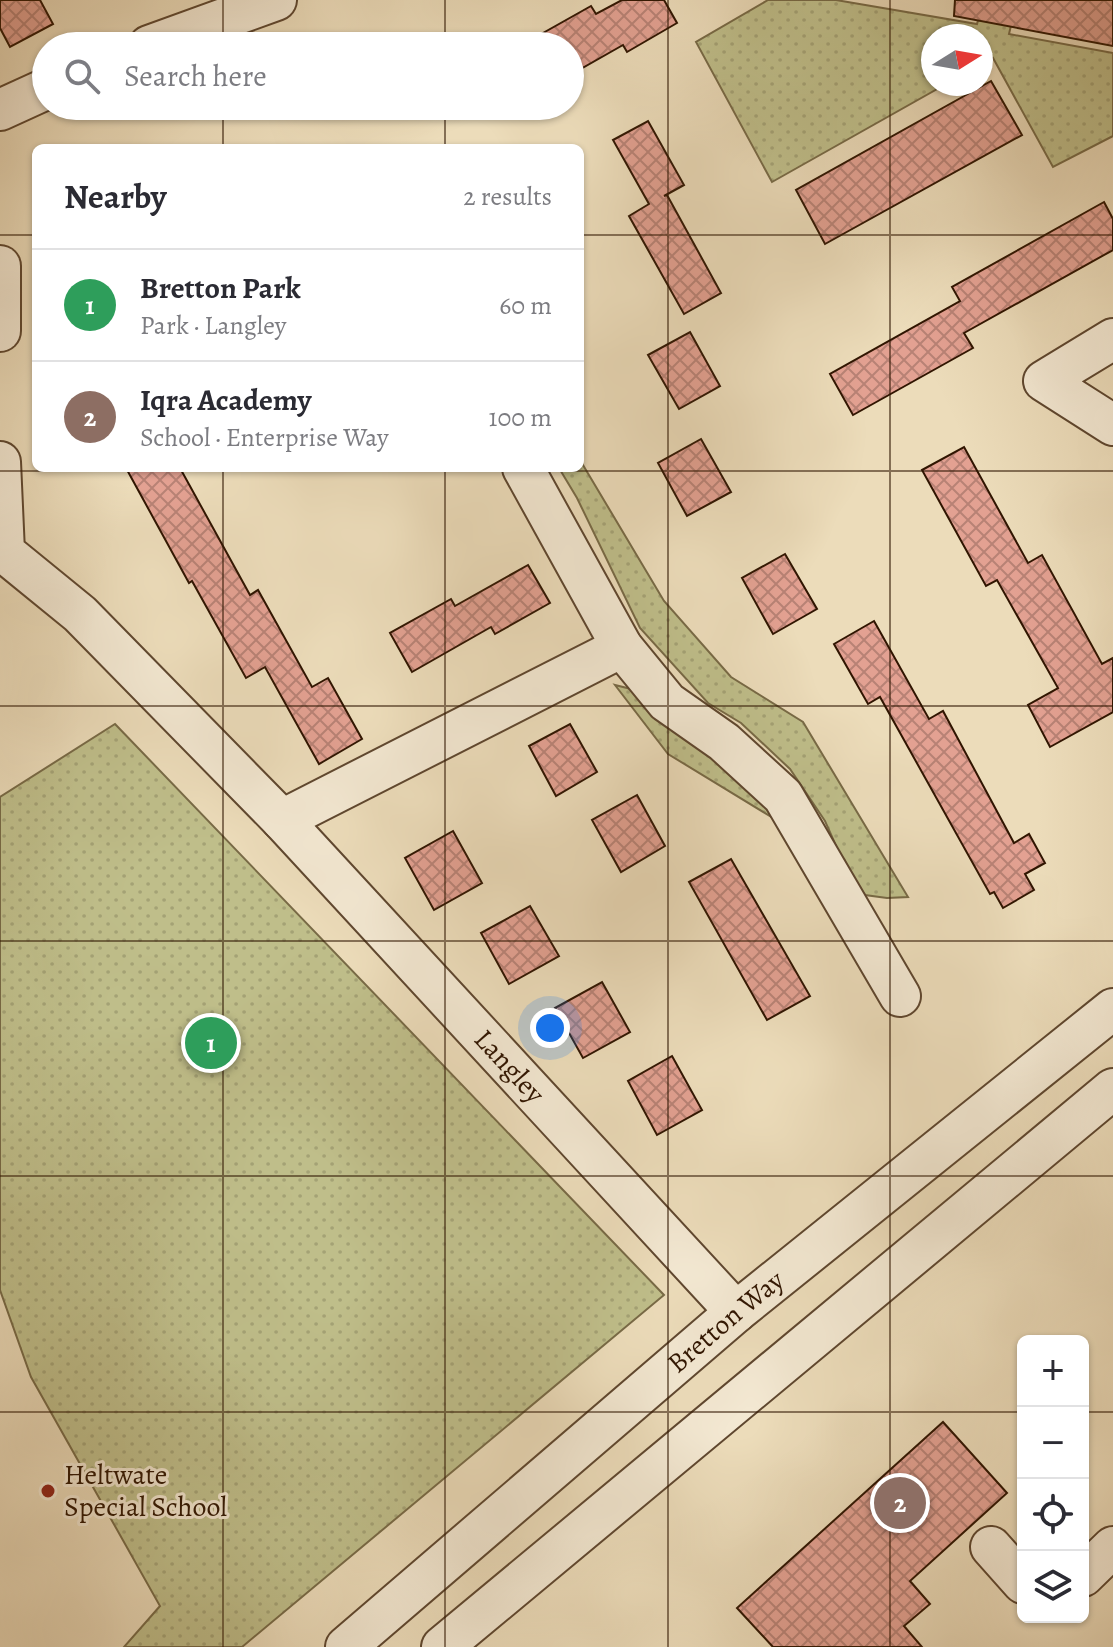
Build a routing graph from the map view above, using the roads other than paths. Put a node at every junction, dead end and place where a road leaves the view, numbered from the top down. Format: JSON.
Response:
{"nodes":[{"id":1,"x":276,"y":0,"type":"edge"},
{"id":2,"x":188,"y":32,"type":"edge"},
{"id":3,"x":32,"y":95,"type":"edge"},
{"id":4,"x":0,"y":110,"type":"edge"},
{"id":5,"x":0,"y":266,"type":"edge"},
{"id":6,"x":0,"y":331,"type":"edge"},
{"id":7,"x":1113,"y":339,"type":"edge"},
{"id":8,"x":1113,"y":425,"type":"edge"},
{"id":9,"x":0,"y":462,"type":"edge"},
{"id":10,"x":525,"y":472,"type":"edge"},
{"id":11,"x":2,"y":554,"type":"edge"},
{"id":12,"x":622,"y":647,"type":"junction"},
{"id":13,"x":282,"y":820,"type":"junction"},
{"id":14,"x":900,"y":996,"type":"dead end"},
{"id":15,"x":1113,"y":1009,"type":"edge"},
{"id":16,"x":1113,"y":1089,"type":"edge"},
{"id":17,"x":736,"y":1312,"type":"junction"},
{"id":18,"x":991,"y":1547,"type":"dead end"},
{"id":19,"x":1113,"y":1547,"type":"edge"},
{"id":20,"x":1089,"y":1570,"type":"edge"},
{"id":21,"x":1017,"y":1576,"type":"edge"},
{"id":22,"x":346,"y":1647,"type":"edge"},
{"id":23,"x":442,"y":1647,"type":"edge"}],
"edges":[{"from":1,"to":2,"type":"street"},
{"from":3,"to":4,"type":"street"},
{"from":5,"to":6,"type":"street"},
{"from":7,"to":8,"type":"street"},
{"from":9,"to":11,"type":"street","name":"Langley"},
{"from":10,"to":12,"type":"street"},
{"from":11,"to":13,"type":"street","name":"Langley"},
{"from":12,"to":13,"type":"street"},
{"from":12,"to":14,"type":"street"},
{"from":13,"to":17,"type":"street","name":"Langley"},
{"from":15,"to":17,"type":"street","name":"Bretton Way"},
{"from":16,"to":23,"type":"street"},
{"from":17,"to":22,"type":"street","name":"Bretton Way"},
{"from":18,"to":21,"type":"street"},
{"from":19,"to":20,"type":"street"}]}
